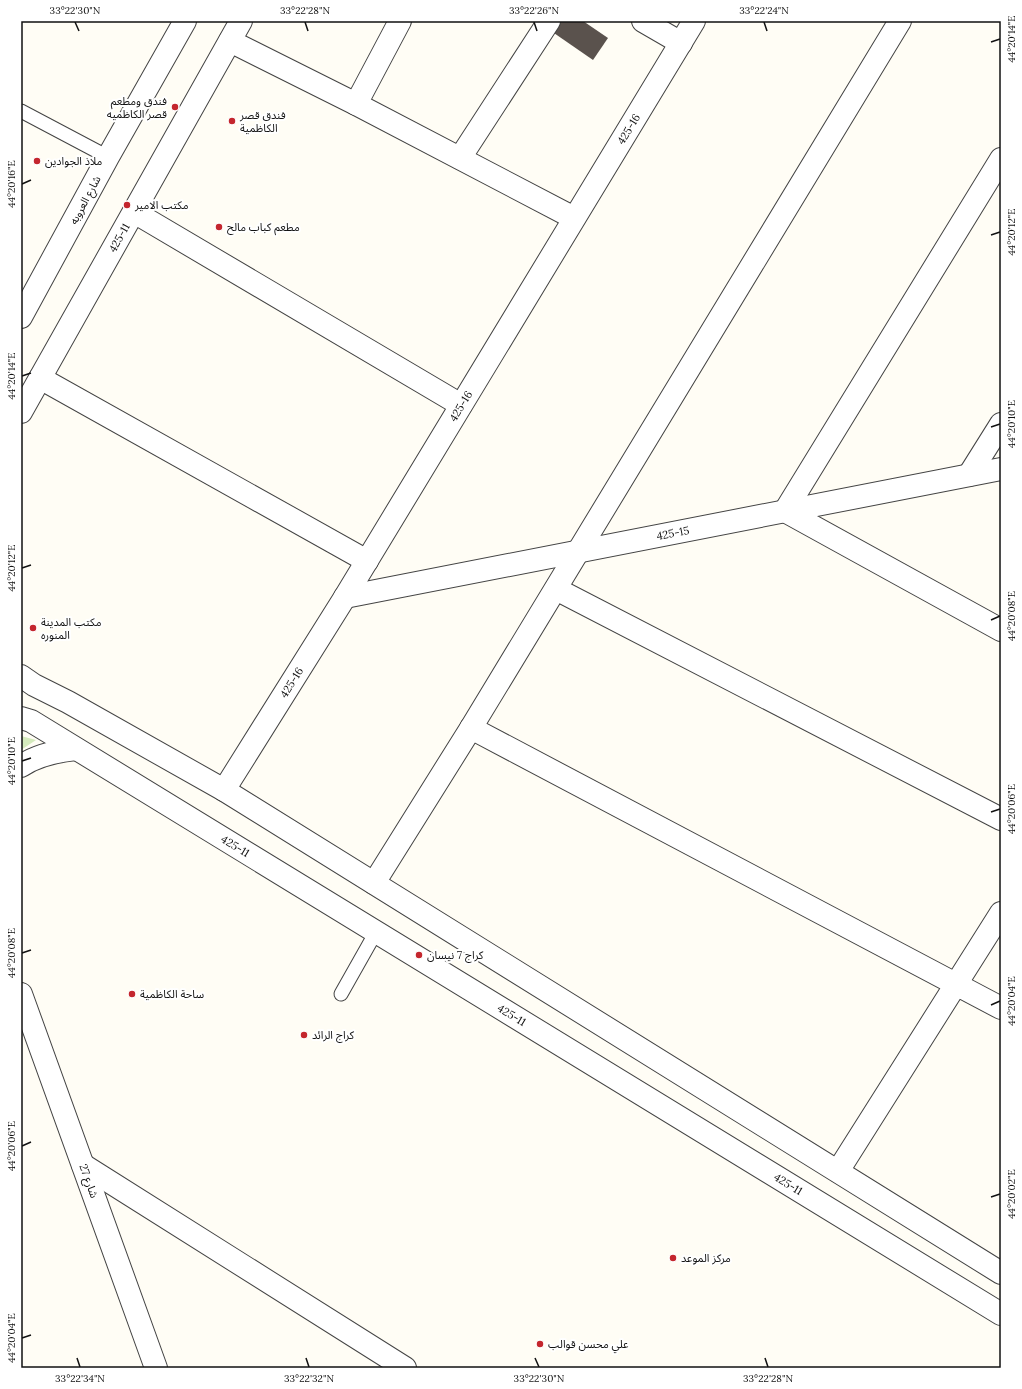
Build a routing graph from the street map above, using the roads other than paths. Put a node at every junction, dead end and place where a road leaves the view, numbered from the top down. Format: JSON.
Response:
{"nodes":[{"id":1,"x":185,"y":21,"type":"edge"},
{"id":2,"x":241,"y":21,"type":"edge"},
{"id":3,"x":400,"y":21,"type":"edge"},
{"id":4,"x":549,"y":21,"type":"edge"},
{"id":5,"x":643,"y":21,"type":"edge"},
{"id":6,"x":694,"y":21,"type":"edge"},
{"id":7,"x":900,"y":21,"type":"edge"},
{"id":8,"x":230,"y":41,"type":"junction"},
{"id":9,"x":681,"y":43,"type":"junction"},
{"id":10,"x":356,"y":104,"type":"junction"},
{"id":11,"x":21,"y":111,"type":"edge"},
{"id":12,"x":108,"y":157,"type":"junction"},
{"id":13,"x":460,"y":158,"type":"junction"},
{"id":14,"x":1001,"y":159,"type":"edge"},
{"id":15,"x":134,"y":212,"type":"junction"},
{"id":16,"x":574,"y":218,"type":"junction"},
{"id":17,"x":21,"y":317,"type":"edge"},
{"id":18,"x":40,"y":378,"type":"junction"},
{"id":19,"x":461,"y":405,"type":"junction"},
{"id":20,"x":21,"y":412,"type":"edge"},
{"id":21,"x":1001,"y":424,"type":"edge"},
{"id":22,"x":1001,"y":469,"type":"edge"},
{"id":23,"x":968,"y":475,"type":"junction"},
{"id":24,"x":785,"y":511,"type":"junction"},
{"id":25,"x":578,"y":552,"type":"junction"},
{"id":26,"x":367,"y":561,"type":"junction"},
{"id":27,"x":556,"y":589,"type":"junction"},
{"id":28,"x":345,"y":597,"type":"junction"},
{"id":29,"x":1001,"y":630,"type":"edge"},
{"id":30,"x":25,"y":681,"type":"edge"},
{"id":31,"x":21,"y":718,"type":"edge"},
{"id":32,"x":471,"y":728,"type":"junction"},
{"id":33,"x":76,"y":749,"type":"junction"},
{"id":34,"x":21,"y":766,"type":"edge"},
{"id":35,"x":224,"y":790,"type":"junction"},
{"id":36,"x":1001,"y":819,"type":"edge"},
{"id":37,"x":374,"y":883,"type":"junction"},
{"id":38,"x":1001,"y":913,"type":"edge"},
{"id":39,"x":376,"y":932,"type":"junction"},
{"id":40,"x":957,"y":984,"type":"junction"},
{"id":41,"x":21,"y":994,"type":"edge"},
{"id":42,"x":341,"y":994,"type":"dead end"},
{"id":43,"x":1001,"y":1008,"type":"edge"},
{"id":44,"x":83,"y":1165,"type":"junction"},
{"id":45,"x":838,"y":1172,"type":"junction"},
{"id":46,"x":1001,"y":1273,"type":"edge"},
{"id":47,"x":1001,"y":1314,"type":"edge"},
{"id":48,"x":156,"y":1368,"type":"edge"},
{"id":49,"x":405,"y":1368,"type":"edge"}],
"edges":[{"from":1,"to":12,"type":"street","name":"شارع العروبه"},
{"from":2,"to":8,"type":"street","name":"425-11"},
{"from":3,"to":10,"type":"street"},
{"from":4,"to":13,"type":"street"},
{"from":5,"to":9,"type":"street"},
{"from":6,"to":9,"type":"street","name":"425-16"},
{"from":7,"to":25,"type":"street"},
{"from":8,"to":10,"type":"street"},
{"from":8,"to":15,"type":"street","name":"425-11"},
{"from":9,"to":16,"type":"street","name":"425-16"},
{"from":10,"to":13,"type":"street"},
{"from":11,"to":12,"type":"lane"},
{"from":12,"to":17,"type":"street","name":"شارع العروبه"},
{"from":13,"to":16,"type":"street"},
{"from":14,"to":24,"type":"street"},
{"from":15,"to":18,"type":"street","name":"425-11"},
{"from":15,"to":19,"type":"street"},
{"from":16,"to":19,"type":"street","name":"425-16"},
{"from":18,"to":20,"type":"street","name":"425-11"},
{"from":18,"to":26,"type":"street"},
{"from":19,"to":26,"type":"street","name":"425-16"},
{"from":21,"to":23,"type":"street"},
{"from":22,"to":23,"type":"street","name":"425-15"},
{"from":23,"to":24,"type":"street","name":"425-15"},
{"from":24,"to":25,"type":"street","name":"425-15"},
{"from":24,"to":29,"type":"street"},
{"from":25,"to":27,"type":"street"},
{"from":25,"to":28,"type":"street","name":"425-15"},
{"from":26,"to":28,"type":"street","name":"425-16"},
{"from":27,"to":32,"type":"street"},
{"from":27,"to":36,"type":"street"},
{"from":28,"to":35,"type":"street","name":"425-16"},
{"from":30,"to":35,"type":"street"},
{"from":31,"to":33,"type":"street","name":"425-11"},
{"from":32,"to":37,"type":"street"},
{"from":32,"to":40,"type":"street"},
{"from":33,"to":34,"type":"street"},
{"from":33,"to":39,"type":"street","name":"425-11"},
{"from":35,"to":37,"type":"street"},
{"from":37,"to":45,"type":"street"},
{"from":38,"to":40,"type":"street"},
{"from":39,"to":42,"type":"lane"},
{"from":39,"to":47,"type":"street","name":"425-11"},
{"from":40,"to":43,"type":"street"},
{"from":40,"to":45,"type":"street"},
{"from":41,"to":44,"type":"street","name":"شارع 27"},
{"from":44,"to":48,"type":"street","name":"شارع 27"},
{"from":44,"to":49,"type":"street"},
{"from":45,"to":46,"type":"street"}]}
